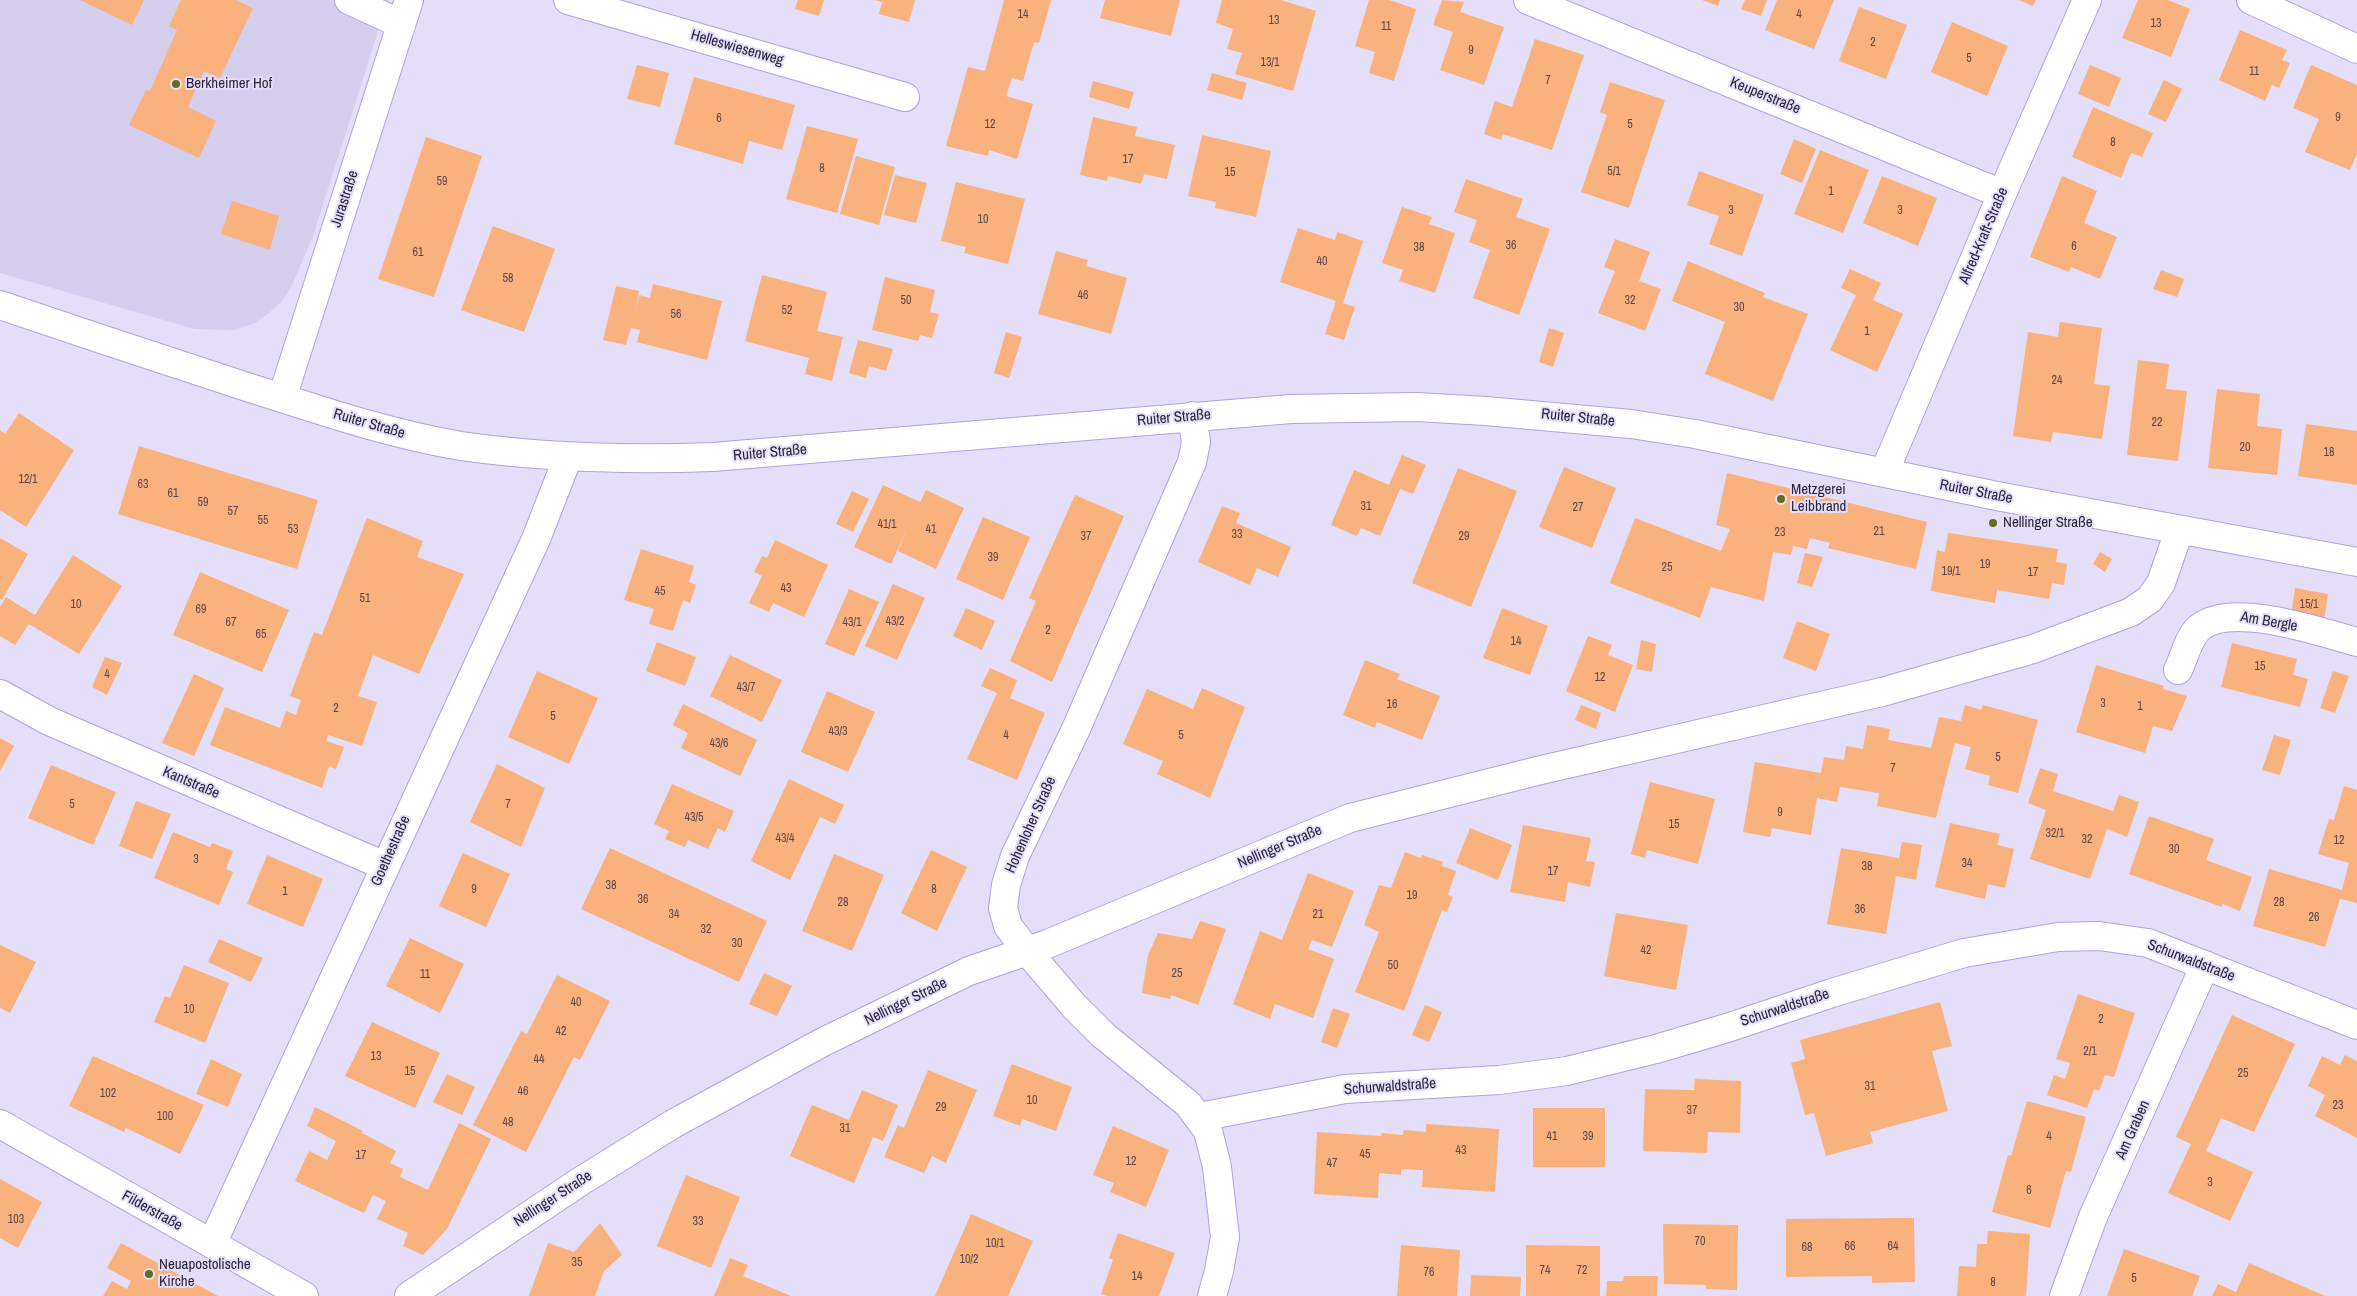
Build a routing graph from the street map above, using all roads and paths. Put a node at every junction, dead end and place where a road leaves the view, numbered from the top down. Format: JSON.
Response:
{"nodes":[{"id":1,"x":349,"y":0,"type":"edge"},
{"id":2,"x":568,"y":0,"type":"edge"},
{"id":3,"x":1528,"y":0,"type":"edge"},
{"id":4,"x":2088,"y":0,"type":"edge"},
{"id":5,"x":2251,"y":0,"type":"edge"},
{"id":6,"x":405,"y":12,"type":"edge"},
{"id":7,"x":2357,"y":49,"type":"edge"},
{"id":8,"x":905,"y":97,"type":"dead end"},
{"id":9,"x":2002,"y":194,"type":"junction"},
{"id":10,"x":0,"y":305,"type":"edge"},
{"id":11,"x":282,"y":398,"type":"junction"},
{"id":12,"x":1192,"y":416,"type":"junction"},
{"id":13,"x":568,"y":457,"type":"junction"},
{"id":14,"x":1884,"y":473,"type":"junction"},
{"id":15,"x":2179,"y":530,"type":"junction"},
{"id":16,"x":2357,"y":562,"type":"edge"},
{"id":17,"x":2357,"y":642,"type":"edge"},
{"id":18,"x":2178,"y":670,"type":"dead end"},
{"id":19,"x":0,"y":694,"type":"edge"},
{"id":20,"x":385,"y":866,"type":"junction"},
{"id":21,"x":1027,"y":951,"type":"junction"},
{"id":22,"x":2205,"y":966,"type":"junction"},
{"id":23,"x":2355,"y":1018,"type":"edge"},
{"id":24,"x":1200,"y":1117,"type":"junction"},
{"id":25,"x":0,"y":1124,"type":"edge"},
{"id":26,"x":212,"y":1244,"type":"junction"},
{"id":27,"x":304,"y":1296,"type":"edge"},
{"id":28,"x":409,"y":1296,"type":"edge"},
{"id":29,"x":1212,"y":1296,"type":"edge"},
{"id":30,"x":2064,"y":1296,"type":"edge"}],
"edges":[{"from":1,"to":6,"type":"street"},
{"from":2,"to":8,"type":"street","name":"Helleswiesenweg"},
{"from":3,"to":9,"type":"street","name":"Keuperstraße"},
{"from":4,"to":9,"type":"street","name":"Alfred-Kraft-Straße"},
{"from":5,"to":7,"type":"street"},
{"from":6,"to":11,"type":"street","name":"Jurastraße"},
{"from":9,"to":14,"type":"street","name":"Alfred-Kraft-Straße"},
{"from":10,"to":11,"type":"street","name":"Ruiter Straße"},
{"from":11,"to":13,"type":"street","name":"Ruiter Straße"},
{"from":12,"to":13,"type":"street","name":"Ruiter Straße"},
{"from":12,"to":14,"type":"street","name":"Ruiter Straße"},
{"from":12,"to":21,"type":"street","name":"Hohenloher Straße"},
{"from":13,"to":20,"type":"street","name":"Goethestraße"},
{"from":14,"to":15,"type":"street","name":"Ruiter Straße"},
{"from":15,"to":16,"type":"street","name":"Ruiter Straße"},
{"from":15,"to":21,"type":"street","name":"Nellinger Straße"},
{"from":17,"to":18,"type":"street","name":"Am Bergle"},
{"from":19,"to":20,"type":"street","name":"Kantstraße"},
{"from":20,"to":26,"type":"street","name":"Goethestraße"},
{"from":21,"to":24,"type":"street","name":"Hohenloher Straße"},
{"from":21,"to":28,"type":"street","name":"Nellinger Straße"},
{"from":22,"to":23,"type":"street","name":"Schurwaldstraße"},
{"from":22,"to":24,"type":"street","name":"Schurwaldstraße"},
{"from":22,"to":30,"type":"street","name":"Am Graben"},
{"from":24,"to":29,"type":"street","name":"Hohenloher Straße"},
{"from":25,"to":26,"type":"street","name":"Filderstraße"},
{"from":26,"to":27,"type":"street","name":"Filderstraße"}]}
